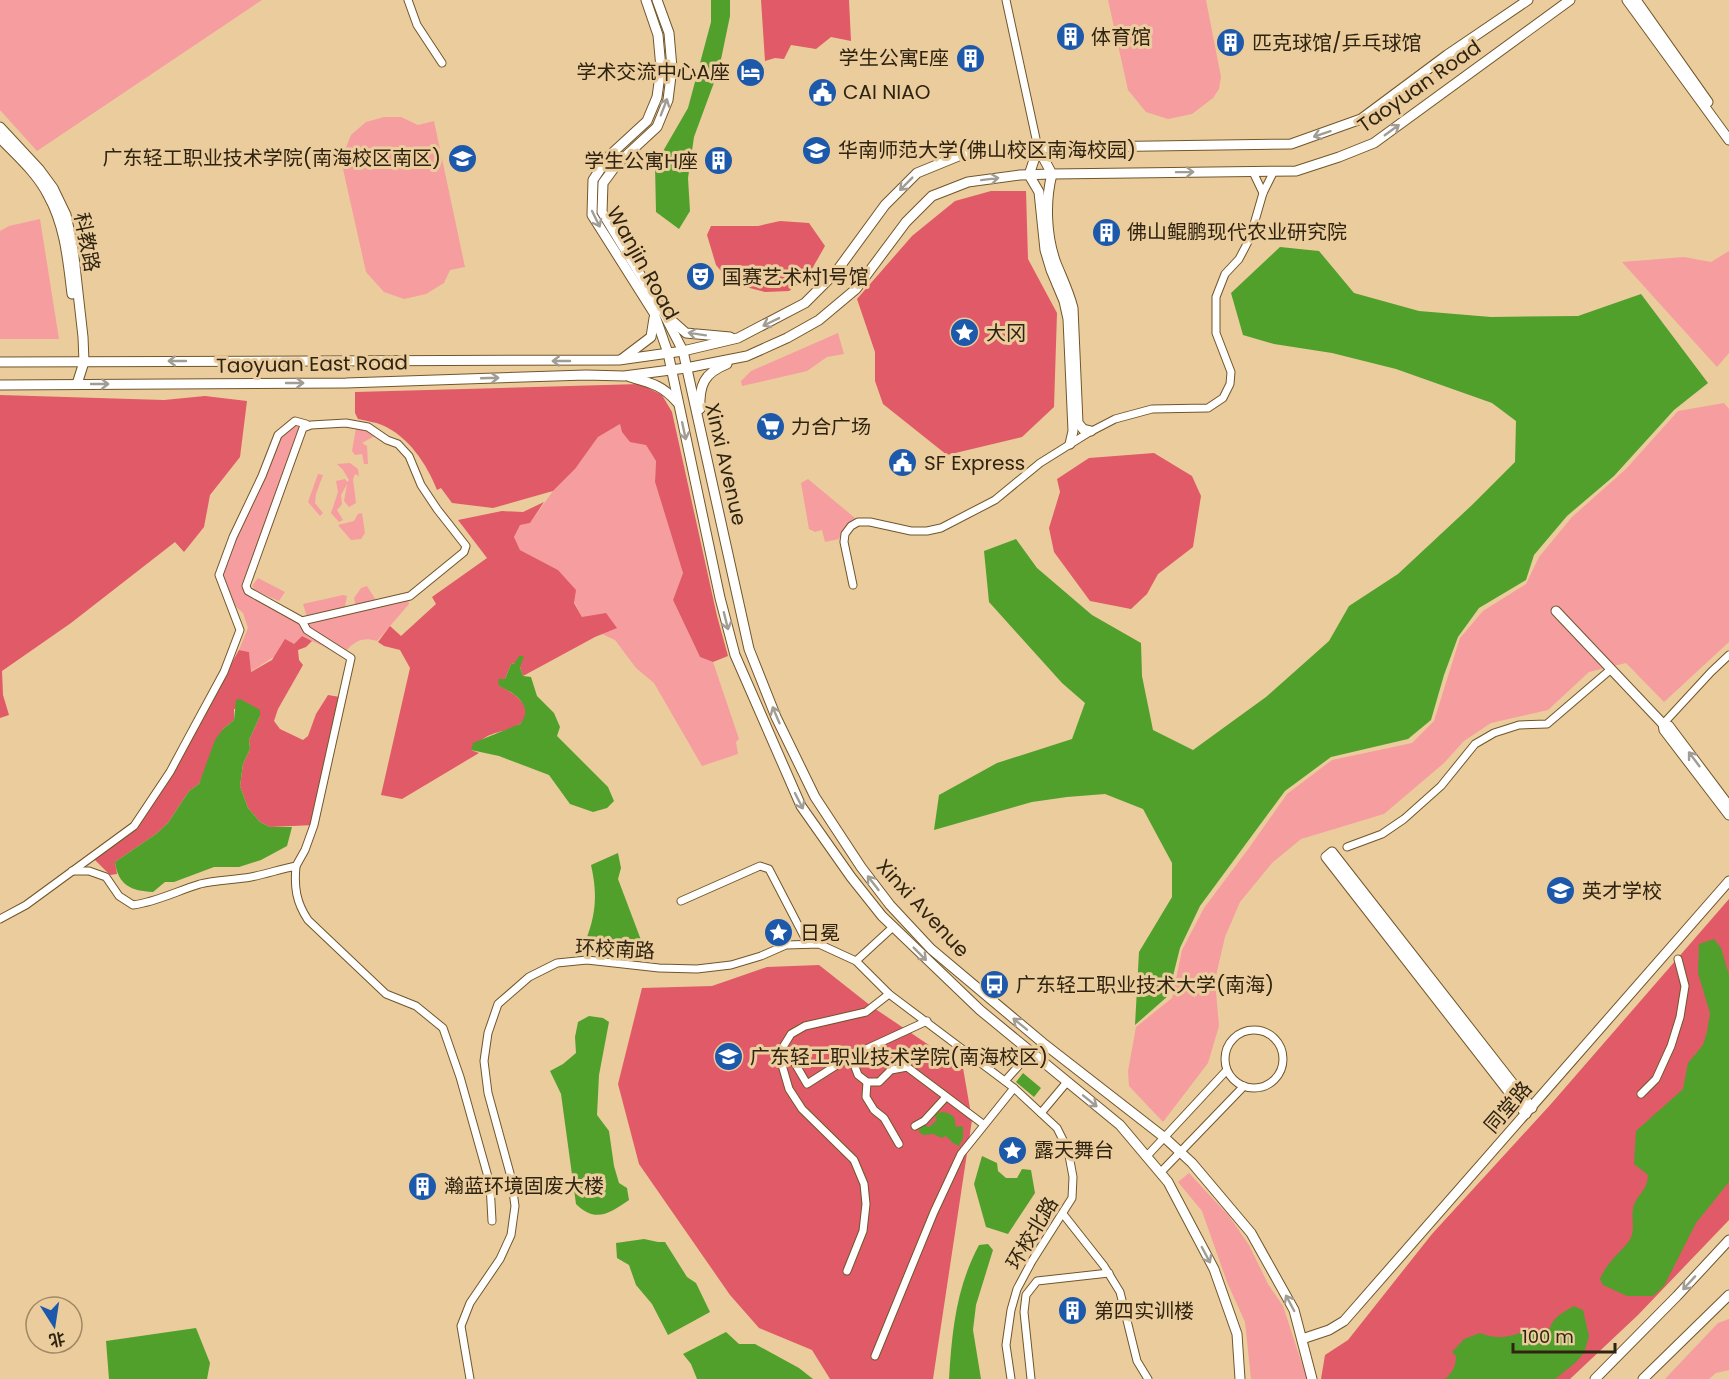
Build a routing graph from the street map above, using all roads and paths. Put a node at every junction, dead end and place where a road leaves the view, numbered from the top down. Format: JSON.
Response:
{"nodes":[{"id":1,"x":408,"y":0,"type":"edge"},
{"id":2,"x":646,"y":0,"type":"edge"},
{"id":3,"x":657,"y":0,"type":"edge"},
{"id":4,"x":1006,"y":0,"type":"edge"},
{"id":5,"x":1528,"y":0,"type":"edge"},
{"id":6,"x":1570,"y":0,"type":"edge"},
{"id":7,"x":1627,"y":0,"type":"edge"},
{"id":8,"x":1636,"y":0,"type":"edge"},
{"id":9,"x":442,"y":63,"type":"dead end"},
{"id":10,"x":0,"y":127,"type":"edge"},
{"id":11,"x":1729,"y":131,"type":"edge"},
{"id":12,"x":0,"y":138,"type":"edge"},
{"id":13,"x":1729,"y":141,"type":"edge"},
{"id":14,"x":1038,"y":148,"type":"junction"},
{"id":15,"x":1274,"y":171,"type":"junction"},
{"id":16,"x":1253,"y":172,"type":"junction"},
{"id":17,"x":1052,"y":174,"type":"junction"},
{"id":18,"x":1029,"y":175,"type":"junction"},
{"id":19,"x":1263,"y":193,"type":"junction"},
{"id":20,"x":658,"y":312,"type":"junction"},
{"id":21,"x":738,"y":338,"type":"junction"},
{"id":22,"x":683,"y":351,"type":"junction"},
{"id":23,"x":668,"y":353,"type":"junction"},
{"id":24,"x":747,"y":356,"type":"junction"},
{"id":25,"x":619,"y":360,"type":"junction"},
{"id":26,"x":0,"y":362,"type":"edge"},
{"id":27,"x":81,"y":362,"type":"junction"},
{"id":28,"x":686,"y":368,"type":"junction"},
{"id":29,"x":672,"y":370,"type":"junction"},
{"id":30,"x":624,"y":376,"type":"junction"},
{"id":31,"x":77,"y":384,"type":"junction"},
{"id":32,"x":0,"y":385,"type":"edge"},
{"id":33,"x":678,"y":403,"type":"junction"},
{"id":34,"x":306,"y":424,"type":"dead end"},
{"id":35,"x":700,"y":429,"type":"junction"},
{"id":36,"x":1091,"y":431,"type":"junction"},
{"id":37,"x":1070,"y":444,"type":"junction"},
{"id":38,"x":853,"y":585,"type":"dead end"},
{"id":39,"x":1556,"y":611,"type":"dead end"},
{"id":40,"x":302,"y":621,"type":"junction"},
{"id":41,"x":1729,"y":656,"type":"edge"},
{"id":42,"x":1610,"y":670,"type":"junction"},
{"id":43,"x":1663,"y":724,"type":"junction"},
{"id":44,"x":1729,"y":806,"type":"edge"},
{"id":45,"x":1729,"y":815,"type":"edge"},
{"id":46,"x":1347,"y":847,"type":"dead end"},
{"id":47,"x":1329,"y":854,"type":"dead end"},
{"id":48,"x":296,"y":866,"type":"junction"},
{"id":49,"x":72,"y":871,"type":"junction"},
{"id":50,"x":1729,"y":881,"type":"edge"},
{"id":51,"x":681,"y":901,"type":"dead end"},
{"id":52,"x":0,"y":919,"type":"edge"},
{"id":53,"x":893,"y":927,"type":"junction"},
{"id":54,"x":808,"y":944,"type":"junction"},
{"id":55,"x":1678,"y":959,"type":"dead end"},
{"id":56,"x":856,"y":961,"type":"junction"},
{"id":57,"x":890,"y":994,"type":"junction"},
{"id":58,"x":927,"y":1021,"type":"junction"},
{"id":59,"x":1031,"y":1052,"type":"junction"},
{"id":60,"x":851,"y":1056,"type":"junction"},
{"id":61,"x":793,"y":1060,"type":"dead end"},
{"id":62,"x":1227,"y":1071,"type":"junction"},
{"id":63,"x":1005,"y":1081,"type":"junction"},
{"id":64,"x":867,"y":1082,"type":"junction"},
{"id":65,"x":1067,"y":1082,"type":"junction"},
{"id":66,"x":1244,"y":1086,"type":"junction"},
{"id":67,"x":1014,"y":1088,"type":"junction"},
{"id":68,"x":1641,"y":1094,"type":"dead end"},
{"id":69,"x":946,"y":1096,"type":"junction"},
{"id":70,"x":1529,"y":1111,"type":"junction"},
{"id":71,"x":1041,"y":1113,"type":"junction"},
{"id":72,"x":983,"y":1124,"type":"junction"},
{"id":73,"x":915,"y":1126,"type":"dead end"},
{"id":74,"x":1165,"y":1138,"type":"junction"},
{"id":75,"x":898,"y":1144,"type":"dead end"},
{"id":76,"x":1180,"y":1152,"type":"junction"},
{"id":77,"x":1146,"y":1157,"type":"junction"},
{"id":78,"x":1160,"y":1173,"type":"junction"},
{"id":79,"x":1063,"y":1214,"type":"junction"},
{"id":80,"x":492,"y":1221,"type":"dead end"},
{"id":81,"x":1729,"y":1240,"type":"edge"},
{"id":82,"x":847,"y":1271,"type":"dead end"},
{"id":83,"x":1109,"y":1273,"type":"junction"},
{"id":84,"x":1729,"y":1295,"type":"edge"},
{"id":85,"x":1729,"y":1306,"type":"edge"},
{"id":86,"x":1712,"y":1311,"type":"junction"},
{"id":87,"x":1302,"y":1339,"type":"junction"},
{"id":88,"x":874,"y":1356,"type":"dead end"},
{"id":89,"x":470,"y":1379,"type":"edge"},
{"id":90,"x":1011,"y":1379,"type":"edge"},
{"id":91,"x":1030,"y":1379,"type":"edge"},
{"id":92,"x":1148,"y":1379,"type":"edge"},
{"id":93,"x":1240,"y":1379,"type":"edge"},
{"id":94,"x":1312,"y":1379,"type":"edge"},
{"id":95,"x":1595,"y":1379,"type":"edge"},
{"id":96,"x":1643,"y":1379,"type":"edge"}],
"edges":[{"from":1,"to":9,"type":"street"},
{"from":2,"to":20,"type":"main road","name":"Wanjin Road","one_way":true},
{"from":20,"to":3,"type":"main road","name":"Wanjin Road","one_way":true},
{"from":4,"to":14,"type":"street"},
{"from":5,"to":14,"type":"main road","name":"Taoyuan Road","one_way":true},
{"from":15,"to":6,"type":"main road","name":"Taoyuan Road","one_way":true},
{"from":7,"to":13,"type":"main road"},
{"from":8,"to":11,"type":"main road"},
{"from":10,"to":27,"type":"main road","name":"科教路"},
{"from":12,"to":27,"type":"main road","name":"科教路"},
{"from":14,"to":17,"type":"main road"},
{"from":14,"to":18,"type":"main road"},
{"from":14,"to":21,"type":"main road","name":"Taoyuan Road","one_way":true},
{"from":15,"to":16,"type":"main road","name":"Taoyuan Road"},
{"from":15,"to":19,"type":"street"},
{"from":17,"to":16,"type":"main road","name":"Taoyuan Road","one_way":true},
{"from":16,"to":19,"type":"street"},
{"from":17,"to":18,"type":"main road","name":"Taoyuan Road"},
{"from":17,"to":36,"type":"main road"},
{"from":24,"to":18,"type":"main road","name":"Taoyuan Road","one_way":true},
{"from":18,"to":37,"type":"main road"},
{"from":19,"to":36,"type":"street"},
{"from":21,"to":20,"type":"main road","one_way":true},
{"from":20,"to":22,"type":"main road","name":"Wanjin Road"},
{"from":20,"to":23,"type":"main road","name":"Wanjin Road"},
{"from":20,"to":25,"type":"main road"},
{"from":21,"to":22,"type":"main road","name":"Taoyuan Road"},
{"from":22,"to":23,"type":"main road","name":"Taoyuan Road"},
{"from":22,"to":28,"type":"main road","name":"Xinxi Avenue"},
{"from":23,"to":25,"type":"main road","name":"Taoyuan Road"},
{"from":23,"to":29,"type":"main road","name":"Xinxi Avenue"},
{"from":24,"to":28,"type":"main road","name":"Taoyuan Road"},
{"from":24,"to":35,"type":"main road"},
{"from":25,"to":27,"type":"main road","name":"Taoyuan East Road","one_way":true},
{"from":26,"to":27,"type":"main road","name":"Taoyuan East Road"},
{"from":27,"to":31,"type":"main road","name":"科教路"},
{"from":28,"to":29,"type":"main road","name":"Taoyuan Road"},
{"from":28,"to":35,"type":"main road","name":"Xinxi Avenue"},
{"from":29,"to":30,"type":"main road","name":"Taoyuan Road"},
{"from":29,"to":33,"type":"main road","name":"Xinxi Avenue"},
{"from":31,"to":30,"type":"main road","name":"Taoyuan East Road","one_way":true},
{"from":30,"to":33,"type":"main road"},
{"from":31,"to":32,"type":"main road","name":"Taoyuan East Road"},
{"from":33,"to":53,"type":"main road","name":"Xinxi Avenue","one_way":true},
{"from":34,"to":49,"type":"street"},
{"from":74,"to":35,"type":"main road","name":"Xinxi Avenue","one_way":true},
{"from":36,"to":37,"type":"street"},
{"from":37,"to":38,"type":"street"},
{"from":39,"to":42,"type":"main road"},
{"from":40,"to":40,"type":"street"},
{"from":40,"to":48,"type":"street"},
{"from":41,"to":43,"type":"street"},
{"from":42,"to":43,"type":"main road"},
{"from":42,"to":46,"type":"street"},
{"from":44,"to":43,"type":"main road","one_way":true},
{"from":43,"to":45,"type":"main road"},
{"from":47,"to":70,"type":"main road"},
{"from":48,"to":49,"type":"street"},
{"from":48,"to":80,"type":"street"},
{"from":49,"to":52,"type":"street"},
{"from":50,"to":70,"type":"main road","name":"同堂路"},
{"from":51,"to":54,"type":"street"},
{"from":53,"to":56,"type":"street"},
{"from":53,"to":59,"type":"main road","name":"Xinxi Avenue","one_way":true},
{"from":54,"to":56,"type":"street","name":"环校南路"},
{"from":54,"to":89,"type":"street","name":"环校南路"},
{"from":55,"to":68,"type":"street"},
{"from":56,"to":57,"type":"street","name":"环校南路"},
{"from":57,"to":58,"type":"street","name":"环校南路"},
{"from":57,"to":82,"type":"street"},
{"from":58,"to":60,"type":"street"},
{"from":58,"to":63,"type":"street","name":"环校南路"},
{"from":59,"to":63,"type":"street"},
{"from":59,"to":65,"type":"main road","name":"Xinxi Avenue"},
{"from":60,"to":61,"type":"street"},
{"from":60,"to":64,"type":"street"},
{"from":62,"to":66,"type":"street"},
{"from":62,"to":66,"type":"street"},
{"from":62,"to":74,"type":"street"},
{"from":63,"to":67,"type":"street","name":"环校南路"},
{"from":64,"to":69,"type":"street"},
{"from":64,"to":75,"type":"street"},
{"from":65,"to":71,"type":"street"},
{"from":65,"to":77,"type":"main road","name":"Xinxi Avenue","one_way":true},
{"from":66,"to":76,"type":"street"},
{"from":67,"to":71,"type":"street","name":"环校北路"},
{"from":67,"to":72,"type":"street"},
{"from":69,"to":72,"type":"street"},
{"from":69,"to":73,"type":"street"},
{"from":70,"to":87,"type":"main road","name":"同堂路"},
{"from":71,"to":79,"type":"street","name":"环校北路"},
{"from":72,"to":88,"type":"street"},
{"from":74,"to":76,"type":"main road","name":"Xinxi Avenue"},
{"from":74,"to":77,"type":"street"},
{"from":76,"to":78,"type":"street"},
{"from":87,"to":76,"type":"main road","name":"Xinxi Avenue","one_way":true},
{"from":77,"to":78,"type":"main road","name":"Xinxi Avenue"},
{"from":78,"to":93,"type":"main road","name":"Xinxi Avenue","one_way":true},
{"from":79,"to":83,"type":"street"},
{"from":79,"to":90,"type":"street","name":"环校北路"},
{"from":81,"to":95,"type":"main road","one_way":true},
{"from":83,"to":91,"type":"street"},
{"from":83,"to":92,"type":"street"},
{"from":84,"to":86,"type":"main road"},
{"from":85,"to":86,"type":"main road"},
{"from":86,"to":96,"type":"main road"},
{"from":87,"to":94,"type":"main road","name":"Xinxi Avenue"}]}
